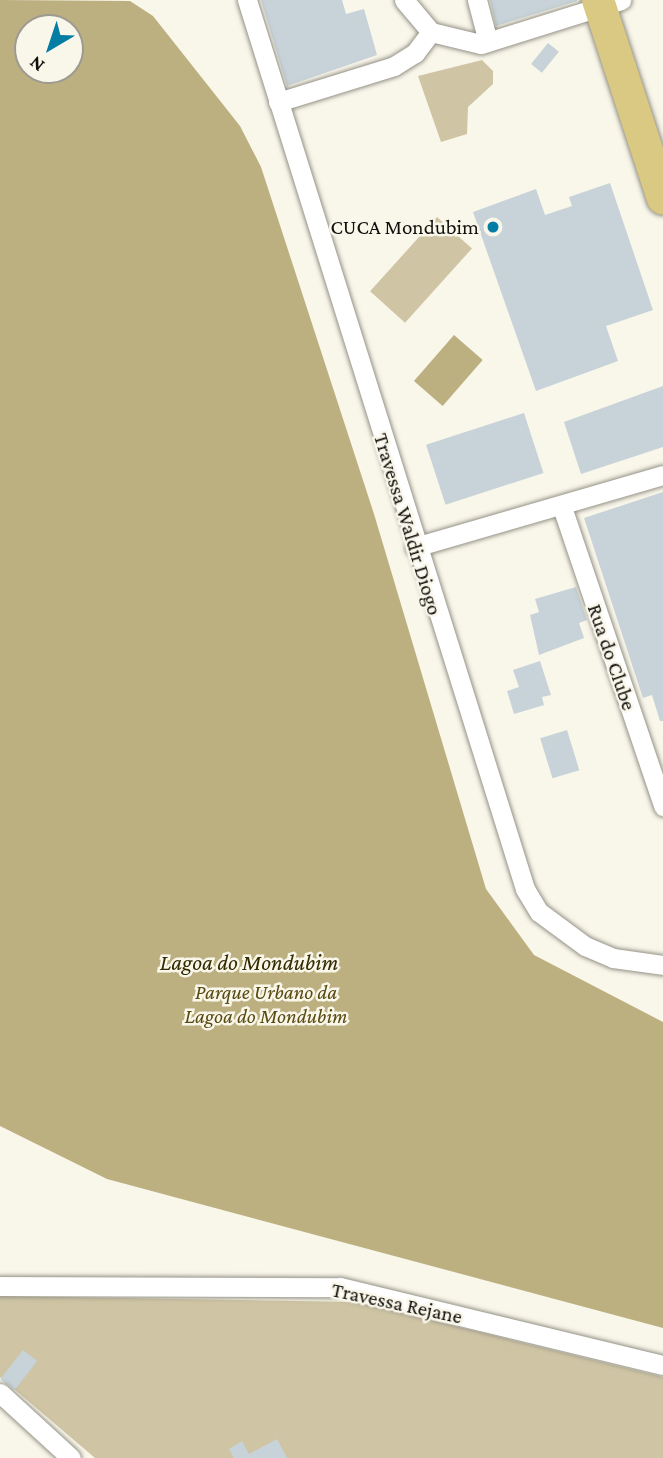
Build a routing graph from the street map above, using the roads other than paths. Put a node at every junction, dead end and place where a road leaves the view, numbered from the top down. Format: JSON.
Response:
{"nodes":[{"id":1,"x":247,"y":0,"type":"edge"},
{"id":2,"x":404,"y":0,"type":"edge"},
{"id":3,"x":477,"y":0,"type":"edge"},
{"id":4,"x":607,"y":3,"type":"edge"},
{"id":5,"x":431,"y":32,"type":"junction"},
{"id":6,"x":488,"y":42,"type":"junction"},
{"id":7,"x":278,"y":102,"type":"junction"},
{"id":8,"x":663,"y":199,"type":"edge"},
{"id":9,"x":663,"y":475,"type":"edge"},
{"id":10,"x":562,"y":507,"type":"junction"},
{"id":11,"x":415,"y":547,"type":"junction"},
{"id":12,"x":663,"y":806,"type":"edge"},
{"id":13,"x":663,"y":965,"type":"edge"},
{"id":14,"x":0,"y":1286,"type":"edge"},
{"id":15,"x":663,"y":1364,"type":"edge"},
{"id":16,"x":0,"y":1394,"type":"edge"},
{"id":17,"x":72,"y":1458,"type":"edge"}],
"edges":[{"from":1,"to":7,"type":"street","name":"Travessa Waldir Diogo"},
{"from":2,"to":5,"type":"street"},
{"from":3,"to":6,"type":"street"},
{"from":4,"to":6,"type":"street"},
{"from":4,"to":8,"type":"main road"},
{"from":5,"to":6,"type":"street"},
{"from":5,"to":7,"type":"street"},
{"from":7,"to":11,"type":"street","name":"Travessa Waldir Diogo"},
{"from":9,"to":10,"type":"street"},
{"from":10,"to":11,"type":"street"},
{"from":10,"to":12,"type":"street","name":"Rua do Clube"},
{"from":11,"to":13,"type":"street","name":"Travessa Waldir Diogo"},
{"from":14,"to":15,"type":"street","name":"Travessa Rejane"},
{"from":16,"to":17,"type":"street"}]}
